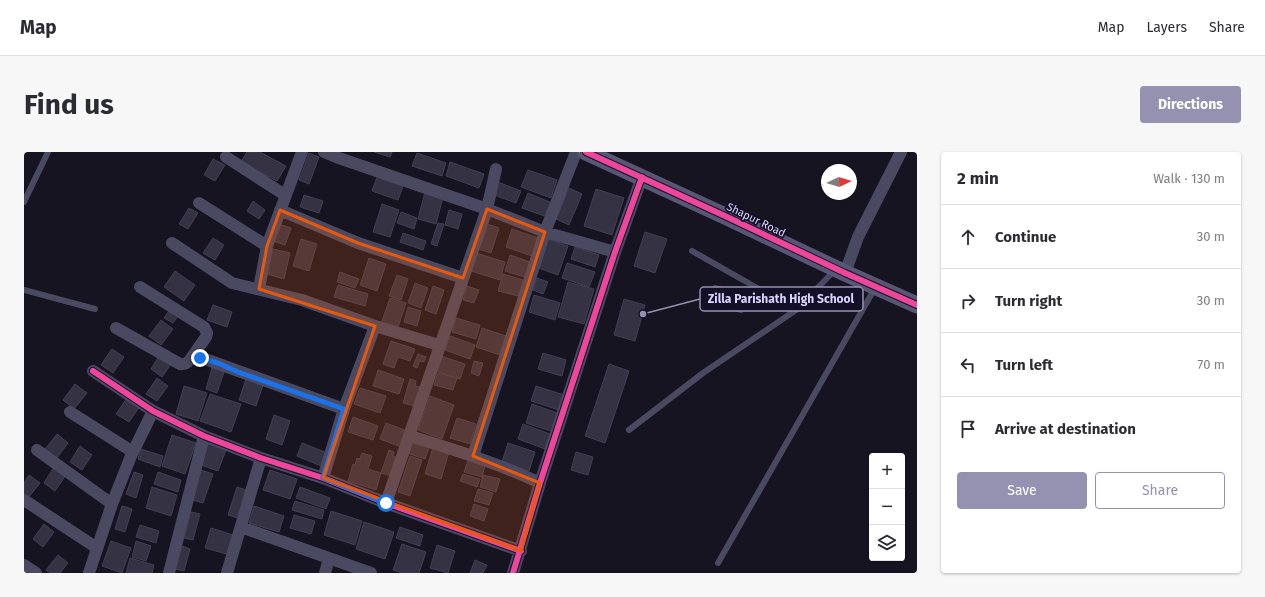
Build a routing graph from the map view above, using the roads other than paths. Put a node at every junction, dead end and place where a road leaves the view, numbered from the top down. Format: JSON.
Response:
{"nodes":[{"id":1,"x":48,"y":152,"type":"edge"},
{"id":2,"x":302,"y":152,"type":"edge"},
{"id":3,"x":324,"y":152,"type":"edge"},
{"id":4,"x":576,"y":152,"type":"edge"},
{"id":5,"x":586,"y":152,"type":"edge"},
{"id":6,"x":901,"y":152,"type":"edge"},
{"id":7,"x":226,"y":157,"type":"dead end"},
{"id":8,"x":496,"y":169,"type":"dead end"},
{"id":9,"x":642,"y":177,"type":"junction"},
{"id":10,"x":285,"y":195,"type":"junction"},
{"id":11,"x":24,"y":202,"type":"edge"},
{"id":12,"x":200,"y":203,"type":"dead end"},
{"id":13,"x":486,"y":209,"type":"junction"},
{"id":14,"x":280,"y":210,"type":"junction"},
{"id":15,"x":545,"y":232,"type":"junction"},
{"id":16,"x":172,"y":243,"type":"dead end"},
{"id":17,"x":268,"y":246,"type":"junction"},
{"id":18,"x":692,"y":251,"type":"dead end"},
{"id":19,"x":615,"y":252,"type":"junction"},
{"id":20,"x":840,"y":271,"type":"junction"},
{"id":21,"x":463,"y":278,"type":"junction"},
{"id":22,"x":876,"y":286,"type":"junction"},
{"id":23,"x":140,"y":287,"type":"dead end"},
{"id":24,"x":259,"y":289,"type":"junction"},
{"id":25,"x":24,"y":290,"type":"edge"},
{"id":26,"x":917,"y":305,"type":"edge"},
{"id":27,"x":95,"y":309,"type":"dead end"},
{"id":28,"x":796,"y":310,"type":"junction"},
{"id":29,"x":375,"y":326,"type":"junction"},
{"id":30,"x":116,"y":328,"type":"dead end"},
{"id":31,"x":439,"y":345,"type":"junction"},
{"id":32,"x":192,"y":357,"type":"junction"},
{"id":33,"x":93,"y":371,"type":"dead end"},
{"id":34,"x":344,"y":409,"type":"junction"},
{"id":35,"x":153,"y":411,"type":"junction"},
{"id":36,"x":70,"y":412,"type":"dead end"},
{"id":37,"x":629,"y":430,"type":"dead end"},
{"id":38,"x":204,"y":436,"type":"junction"},
{"id":39,"x":410,"y":436,"type":"junction"},
{"id":40,"x":37,"y":450,"type":"dead end"},
{"id":41,"x":133,"y":452,"type":"junction"},
{"id":42,"x":474,"y":456,"type":"junction"},
{"id":43,"x":261,"y":458,"type":"junction"},
{"id":44,"x":323,"y":478,"type":"junction"},
{"id":45,"x":540,"y":483,"type":"junction"},
{"id":46,"x":24,"y":500,"type":"edge"},
{"id":47,"x":386,"y":503,"type":"junction"},
{"id":48,"x":112,"y":504,"type":"junction"},
{"id":49,"x":241,"y":527,"type":"junction"},
{"id":50,"x":97,"y":548,"type":"junction"},
{"id":51,"x":521,"y":551,"type":"junction"},
{"id":52,"x":329,"y":558,"type":"junction"},
{"id":53,"x":718,"y":563,"type":"dead end"},
{"id":54,"x":24,"y":565,"type":"edge"},
{"id":55,"x":36,"y":573,"type":"edge"},
{"id":56,"x":89,"y":573,"type":"edge"},
{"id":57,"x":169,"y":573,"type":"edge"},
{"id":58,"x":227,"y":573,"type":"edge"},
{"id":59,"x":325,"y":573,"type":"edge"},
{"id":60,"x":371,"y":573,"type":"edge"},
{"id":61,"x":513,"y":573,"type":"edge"}],
"edges":[{"from":1,"to":11,"type":"lane"},
{"from":2,"to":10,"type":"street"},
{"from":3,"to":13,"type":"street"},
{"from":4,"to":15,"type":"street"},
{"from":5,"to":9,"type":"street","name":"Shapur Road"},
{"from":6,"to":20,"type":"street"},
{"from":7,"to":10,"type":"street"},
{"from":8,"to":13,"type":"street"},
{"from":9,"to":19,"type":"street"},
{"from":9,"to":20,"type":"street","name":"Shapur Road"},
{"from":10,"to":14,"type":"street"},
{"from":12,"to":17,"type":"street"},
{"from":13,"to":15,"type":"street"},
{"from":13,"to":21,"type":"street"},
{"from":14,"to":17,"type":"street"},
{"from":14,"to":21,"type":"street"},
{"from":15,"to":19,"type":"street"},
{"from":15,"to":42,"type":"street"},
{"from":16,"to":24,"type":"street"},
{"from":17,"to":24,"type":"street"},
{"from":18,"to":28,"type":"lane"},
{"from":19,"to":45,"type":"street"},
{"from":20,"to":22,"type":"street","name":"Shapur Road"},
{"from":20,"to":28,"type":"lane"},
{"from":21,"to":31,"type":"street"},
{"from":22,"to":26,"type":"street","name":"Shapur Road"},
{"from":22,"to":53,"type":"lane"},
{"from":23,"to":32,"type":"street"},
{"from":24,"to":29,"type":"street"},
{"from":25,"to":27,"type":"lane"},
{"from":28,"to":37,"type":"lane"},
{"from":29,"to":31,"type":"street"},
{"from":29,"to":34,"type":"street"},
{"from":30,"to":32,"type":"street"},
{"from":31,"to":39,"type":"street"},
{"from":32,"to":34,"type":"street"},
{"from":33,"to":35,"type":"street"},
{"from":34,"to":44,"type":"street"},
{"from":35,"to":38,"type":"street"},
{"from":35,"to":41,"type":"street"},
{"from":36,"to":41,"type":"street"},
{"from":38,"to":43,"type":"street"},
{"from":38,"to":57,"type":"street"},
{"from":39,"to":42,"type":"street"},
{"from":39,"to":47,"type":"street"},
{"from":40,"to":48,"type":"street"},
{"from":41,"to":48,"type":"street"},
{"from":42,"to":45,"type":"street"},
{"from":43,"to":44,"type":"street"},
{"from":43,"to":49,"type":"street"},
{"from":44,"to":47,"type":"street"},
{"from":45,"to":51,"type":"street"},
{"from":46,"to":50,"type":"street"},
{"from":47,"to":51,"type":"street"},
{"from":48,"to":50,"type":"street"},
{"from":49,"to":52,"type":"street"},
{"from":49,"to":58,"type":"street"},
{"from":50,"to":56,"type":"street"},
{"from":51,"to":61,"type":"street"},
{"from":52,"to":59,"type":"street"},
{"from":52,"to":60,"type":"street"},
{"from":54,"to":55,"type":"street"}]}
